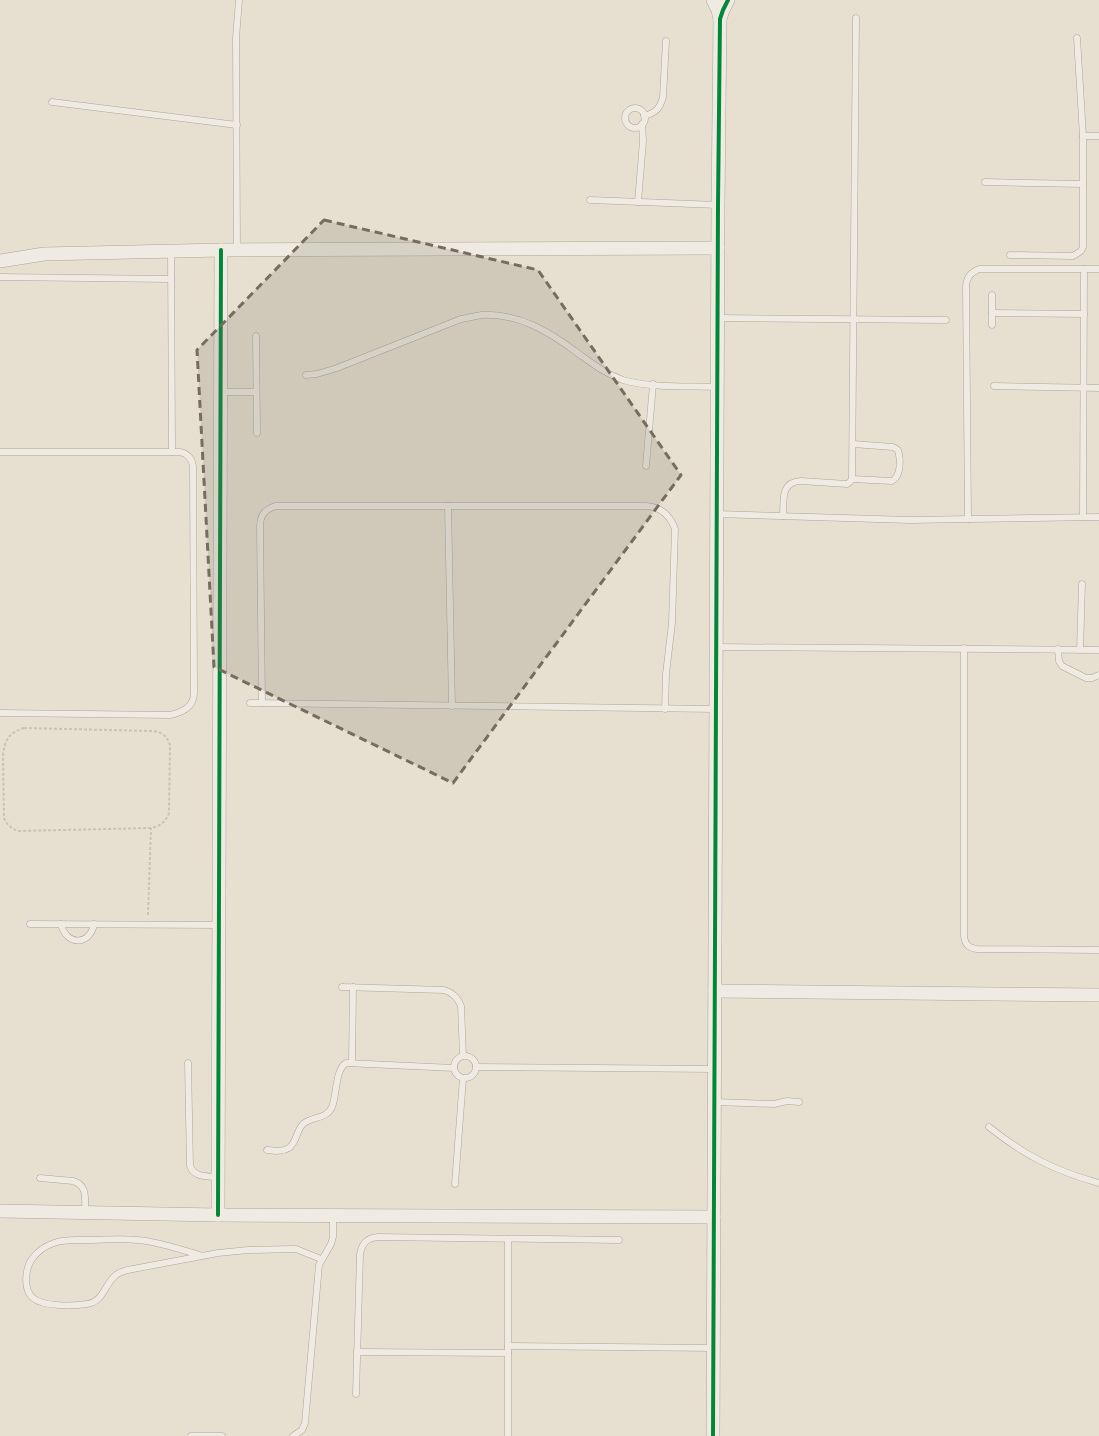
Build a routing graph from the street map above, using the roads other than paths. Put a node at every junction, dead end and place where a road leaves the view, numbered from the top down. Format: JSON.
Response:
{"nodes":[{"id":1,"x":239,"y":0,"type":"edge"},
{"id":2,"x":713,"y":0,"type":"edge"},
{"id":3,"x":728,"y":0,"type":"edge"},
{"id":4,"x":856,"y":18,"type":"dead end"},
{"id":5,"x":720,"y":19,"type":"junction"},
{"id":6,"x":1077,"y":38,"type":"dead end"},
{"id":7,"x":666,"y":41,"type":"dead end"},
{"id":8,"x":52,"y":102,"type":"dead end"},
{"id":9,"x":644,"y":116,"type":"junction"},
{"id":10,"x":642,"y":124,"type":"junction"},
{"id":11,"x":237,"y":125,"type":"junction"},
{"id":12,"x":1083,"y":136,"type":"junction"},
{"id":13,"x":1099,"y":136,"type":"edge"},
{"id":14,"x":985,"y":182,"type":"dead end"},
{"id":15,"x":1083,"y":184,"type":"junction"},
{"id":16,"x":590,"y":200,"type":"dead end"},
{"id":17,"x":638,"y":202,"type":"junction"},
{"id":18,"x":718,"y":205,"type":"junction"},
{"id":19,"x":718,"y":248,"type":"junction"},
{"id":20,"x":221,"y":250,"type":"junction"},
{"id":21,"x":236,"y":250,"type":"junction"},
{"id":22,"x":171,"y":251,"type":"junction"},
{"id":23,"x":1010,"y":256,"type":"dead end"},
{"id":24,"x":0,"y":261,"type":"edge"},
{"id":25,"x":1084,"y":269,"type":"junction"},
{"id":26,"x":1099,"y":269,"type":"edge"},
{"id":27,"x":0,"y":277,"type":"edge"},
{"id":28,"x":170,"y":279,"type":"junction"},
{"id":29,"x":992,"y":295,"type":"dead end"},
{"id":30,"x":992,"y":313,"type":"junction"},
{"id":31,"x":1084,"y":314,"type":"junction"},
{"id":32,"x":718,"y":318,"type":"junction"},
{"id":33,"x":854,"y":319,"type":"junction"},
{"id":34,"x":946,"y":320,"type":"dead end"},
{"id":35,"x":992,"y":325,"type":"dead end"},
{"id":36,"x":256,"y":336,"type":"dead end"},
{"id":37,"x":306,"y":375,"type":"dead end"},
{"id":38,"x":653,"y":384,"type":"junction"},
{"id":39,"x":994,"y":386,"type":"dead end"},
{"id":40,"x":717,"y":387,"type":"junction"},
{"id":41,"x":1084,"y":388,"type":"junction"},
{"id":42,"x":1099,"y":388,"type":"edge"},
{"id":43,"x":221,"y":392,"type":"junction"},
{"id":44,"x":256,"y":392,"type":"junction"},
{"id":45,"x":257,"y":433,"type":"dead end"},
{"id":46,"x":853,"y":444,"type":"junction"},
{"id":47,"x":0,"y":452,"type":"edge"},
{"id":48,"x":172,"y":452,"type":"junction"},
{"id":49,"x":646,"y":466,"type":"dead end"},
{"id":50,"x":852,"y":479,"type":"junction"},
{"id":51,"x":448,"y":506,"type":"junction"},
{"id":52,"x":717,"y":514,"type":"junction"},
{"id":53,"x":783,"y":516,"type":"junction"},
{"id":54,"x":1083,"y":517,"type":"junction"},
{"id":55,"x":1099,"y":517,"type":"edge"},
{"id":56,"x":968,"y":519,"type":"junction"},
{"id":57,"x":1082,"y":584,"type":"dead end"},
{"id":58,"x":716,"y":647,"type":"junction"},
{"id":59,"x":964,"y":648,"type":"junction"},
{"id":60,"x":1058,"y":649,"type":"junction"},
{"id":61,"x":1080,"y":650,"type":"junction"},
{"id":62,"x":1099,"y":650,"type":"edge"},
{"id":63,"x":1099,"y":675,"type":"edge"},
{"id":64,"x":250,"y":703,"type":"dead end"},
{"id":65,"x":262,"y":703,"type":"junction"},
{"id":66,"x":452,"y":706,"type":"junction"},
{"id":67,"x":665,"y":708,"type":"junction"},
{"id":68,"x":716,"y":709,"type":"junction"},
{"id":69,"x":0,"y":713,"type":"edge"},
{"id":70,"x":30,"y":924,"type":"dead end"},
{"id":71,"x":61,"y":924,"type":"junction"},
{"id":72,"x":94,"y":924,"type":"junction"},
{"id":73,"x":220,"y":925,"type":"junction"},
{"id":74,"x":1099,"y":950,"type":"edge"},
{"id":75,"x":342,"y":987,"type":"dead end"},
{"id":76,"x":354,"y":987,"type":"junction"},
{"id":77,"x":715,"y":991,"type":"junction"},
{"id":78,"x":1099,"y":995,"type":"edge"},
{"id":79,"x":463,"y":1056,"type":"junction"},
{"id":80,"x":188,"y":1063,"type":"dead end"},
{"id":81,"x":352,"y":1063,"type":"junction"},
{"id":82,"x":476,"y":1066,"type":"junction"},
{"id":83,"x":454,"y":1068,"type":"junction"},
{"id":84,"x":715,"y":1069,"type":"junction"},
{"id":85,"x":463,"y":1078,"type":"junction"},
{"id":86,"x":714,"y":1102,"type":"junction"},
{"id":87,"x":799,"y":1102,"type":"dead end"},
{"id":88,"x":989,"y":1127,"type":"dead end"},
{"id":89,"x":267,"y":1150,"type":"dead end"},
{"id":90,"x":218,"y":1177,"type":"junction"},
{"id":91,"x":40,"y":1178,"type":"dead end"},
{"id":92,"x":456,"y":1184,"type":"dead end"},
{"id":93,"x":1099,"y":1184,"type":"edge"},
{"id":94,"x":0,"y":1211,"type":"edge"},
{"id":95,"x":85,"y":1213,"type":"junction"},
{"id":96,"x":218,"y":1215,"type":"junction"},
{"id":97,"x":333,"y":1216,"type":"junction"},
{"id":98,"x":714,"y":1217,"type":"junction"},
{"id":99,"x":508,"y":1239,"type":"junction"},
{"id":100,"x":619,"y":1240,"type":"dead end"},
{"id":101,"x":203,"y":1256,"type":"junction"},
{"id":102,"x":321,"y":1259,"type":"junction"},
{"id":103,"x":714,"y":1348,"type":"junction"},
{"id":104,"x":508,"y":1350,"type":"junction"},
{"id":105,"x":357,"y":1352,"type":"junction"},
{"id":106,"x":356,"y":1394,"type":"dead end"},
{"id":107,"x":190,"y":1436,"type":"edge"},
{"id":108,"x":222,"y":1436,"type":"edge"},
{"id":109,"x":293,"y":1436,"type":"edge"},
{"id":110,"x":508,"y":1436,"type":"edge"},
{"id":111,"x":713,"y":1436,"type":"edge"}],
"edges":[{"from":1,"to":11,"type":"lane"},
{"from":2,"to":5,"type":"street"},
{"from":3,"to":5,"type":"street"},
{"from":4,"to":33,"type":"lane"},
{"from":5,"to":18,"type":"street"},
{"from":6,"to":12,"type":"lane"},
{"from":7,"to":9,"type":"lane"},
{"from":8,"to":11,"type":"lane"},
{"from":9,"to":10,"type":"lane"},
{"from":9,"to":10,"type":"lane"},
{"from":10,"to":17,"type":"lane"},
{"from":11,"to":21,"type":"lane"},
{"from":12,"to":13,"type":"lane"},
{"from":12,"to":15,"type":"lane"},
{"from":14,"to":15,"type":"lane"},
{"from":15,"to":23,"type":"lane"},
{"from":16,"to":17,"type":"lane"},
{"from":17,"to":18,"type":"lane"},
{"from":18,"to":19,"type":"street"},
{"from":19,"to":21,"type":"street"},
{"from":19,"to":32,"type":"street"},
{"from":20,"to":21,"type":"street"},
{"from":20,"to":22,"type":"street"},
{"from":20,"to":43,"type":"street"},
{"from":22,"to":24,"type":"street"},
{"from":22,"to":28,"type":"lane"},
{"from":25,"to":26,"type":"lane"},
{"from":25,"to":31,"type":"lane"},
{"from":25,"to":56,"type":"lane"},
{"from":27,"to":28,"type":"lane"},
{"from":28,"to":48,"type":"lane"},
{"from":29,"to":30,"type":"lane"},
{"from":30,"to":31,"type":"lane"},
{"from":30,"to":35,"type":"lane"},
{"from":31,"to":41,"type":"lane"},
{"from":32,"to":33,"type":"lane"},
{"from":32,"to":40,"type":"street"},
{"from":33,"to":34,"type":"lane"},
{"from":33,"to":46,"type":"lane"},
{"from":36,"to":44,"type":"lane"},
{"from":37,"to":38,"type":"lane"},
{"from":38,"to":40,"type":"lane"},
{"from":38,"to":49,"type":"lane"},
{"from":39,"to":41,"type":"lane"},
{"from":40,"to":52,"type":"street"},
{"from":41,"to":42,"type":"lane"},
{"from":41,"to":54,"type":"lane"},
{"from":43,"to":44,"type":"lane"},
{"from":43,"to":73,"type":"street"},
{"from":44,"to":45,"type":"lane"},
{"from":46,"to":50,"type":"lane"},
{"from":46,"to":50,"type":"lane"},
{"from":47,"to":48,"type":"lane"},
{"from":48,"to":69,"type":"lane"},
{"from":50,"to":53,"type":"lane"},
{"from":51,"to":65,"type":"lane"},
{"from":51,"to":66,"type":"lane"},
{"from":51,"to":67,"type":"lane"},
{"from":52,"to":53,"type":"lane"},
{"from":52,"to":58,"type":"street"},
{"from":53,"to":56,"type":"lane"},
{"from":54,"to":55,"type":"lane"},
{"from":54,"to":56,"type":"lane"},
{"from":57,"to":61,"type":"lane"},
{"from":58,"to":59,"type":"lane"},
{"from":58,"to":68,"type":"street"},
{"from":59,"to":60,"type":"lane"},
{"from":59,"to":74,"type":"lane"},
{"from":60,"to":61,"type":"lane"},
{"from":60,"to":63,"type":"lane"},
{"from":61,"to":62,"type":"lane"},
{"from":64,"to":65,"type":"lane"},
{"from":65,"to":66,"type":"lane"},
{"from":66,"to":67,"type":"lane"},
{"from":67,"to":68,"type":"lane"},
{"from":68,"to":77,"type":"street"},
{"from":70,"to":71,"type":"lane"},
{"from":71,"to":72,"type":"lane"},
{"from":71,"to":72,"type":"lane"},
{"from":72,"to":73,"type":"lane"},
{"from":73,"to":90,"type":"street"},
{"from":75,"to":76,"type":"lane"},
{"from":76,"to":79,"type":"lane"},
{"from":76,"to":81,"type":"lane"},
{"from":77,"to":78,"type":"street"},
{"from":77,"to":84,"type":"street"},
{"from":79,"to":82,"type":"lane"},
{"from":79,"to":83,"type":"lane"},
{"from":80,"to":90,"type":"lane"},
{"from":81,"to":83,"type":"lane"},
{"from":81,"to":89,"type":"lane"},
{"from":82,"to":84,"type":"lane"},
{"from":82,"to":85,"type":"lane"},
{"from":83,"to":85,"type":"lane"},
{"from":84,"to":86,"type":"street"},
{"from":85,"to":92,"type":"lane"},
{"from":86,"to":87,"type":"lane"},
{"from":86,"to":98,"type":"street"},
{"from":88,"to":93,"type":"lane"},
{"from":90,"to":96,"type":"street"},
{"from":91,"to":95,"type":"lane"},
{"from":94,"to":95,"type":"street"},
{"from":95,"to":96,"type":"street"},
{"from":96,"to":97,"type":"street"},
{"from":97,"to":98,"type":"street"},
{"from":97,"to":102,"type":"lane"},
{"from":98,"to":103,"type":"street"},
{"from":99,"to":100,"type":"lane"},
{"from":99,"to":104,"type":"lane"},
{"from":99,"to":105,"type":"lane"},
{"from":101,"to":101,"type":"lane"},
{"from":101,"to":102,"type":"lane"},
{"from":102,"to":109,"type":"lane"},
{"from":103,"to":104,"type":"lane"},
{"from":103,"to":111,"type":"street"},
{"from":104,"to":105,"type":"lane"},
{"from":104,"to":110,"type":"lane"},
{"from":105,"to":106,"type":"lane"},
{"from":107,"to":108,"type":"lane"}]}
